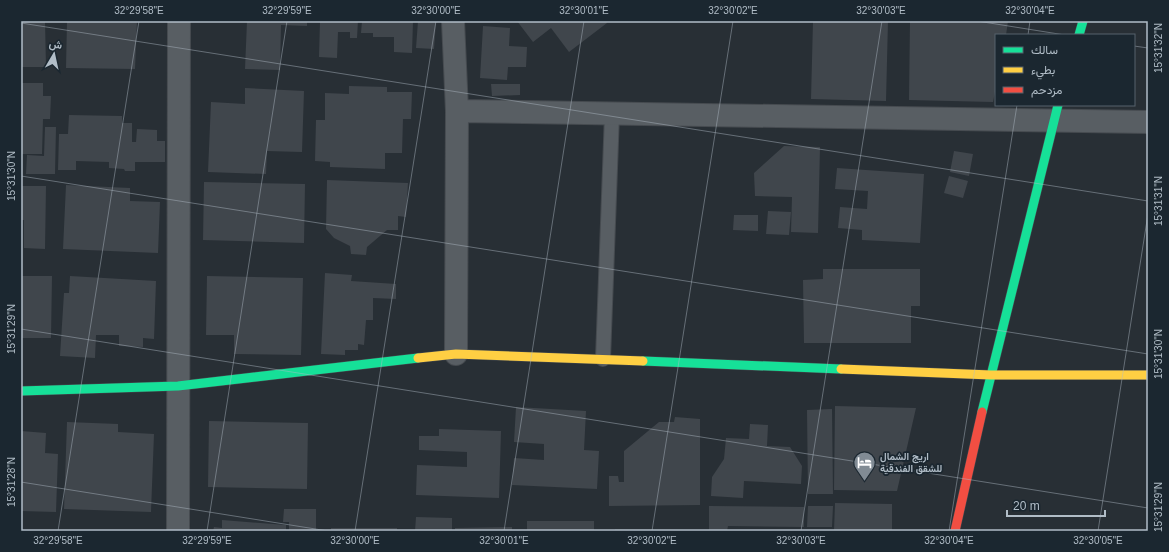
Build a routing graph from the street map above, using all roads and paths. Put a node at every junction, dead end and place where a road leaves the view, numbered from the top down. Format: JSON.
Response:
{"nodes":[{"id":1,"x":179,"y":21,"type":"edge"},
{"id":2,"x":453,"y":21,"type":"edge"},
{"id":3,"x":1083,"y":21,"type":"edge"},
{"id":4,"x":1079,"y":34,"type":"edge"},
{"id":5,"x":457,"y":111,"type":"junction"},
{"id":6,"x":1056,"y":113,"type":"edge"},
{"id":7,"x":612,"y":114,"type":"junction"},
{"id":8,"x":1148,"y":122,"type":"edge"},
{"id":9,"x":456,"y":354,"type":"junction"},
{"id":10,"x":603,"y":359,"type":"junction"},
{"id":11,"x":1148,"y":374,"type":"edge"},
{"id":12,"x":990,"y":375,"type":"junction"},
{"id":13,"x":178,"y":386,"type":"junction"},
{"id":14,"x":21,"y":391,"type":"edge"},
{"id":15,"x":178,"y":531,"type":"edge"},
{"id":16,"x":955,"y":531,"type":"edge"}],
"edges":[{"from":1,"to":13,"type":"street"},
{"from":2,"to":5,"type":"street"},
{"from":3,"to":4,"type":"street"},
{"from":5,"to":7,"type":"street"},
{"from":5,"to":9,"type":"street"},
{"from":6,"to":7,"type":"street"},
{"from":6,"to":8,"type":"street"},
{"from":6,"to":12,"type":"street"},
{"from":7,"to":10,"type":"lane"},
{"from":9,"to":10,"type":"street"},
{"from":9,"to":13,"type":"street"},
{"from":10,"to":12,"type":"street"},
{"from":11,"to":12,"type":"street"},
{"from":12,"to":16,"type":"street"},
{"from":13,"to":14,"type":"street"},
{"from":13,"to":15,"type":"street"}]}
